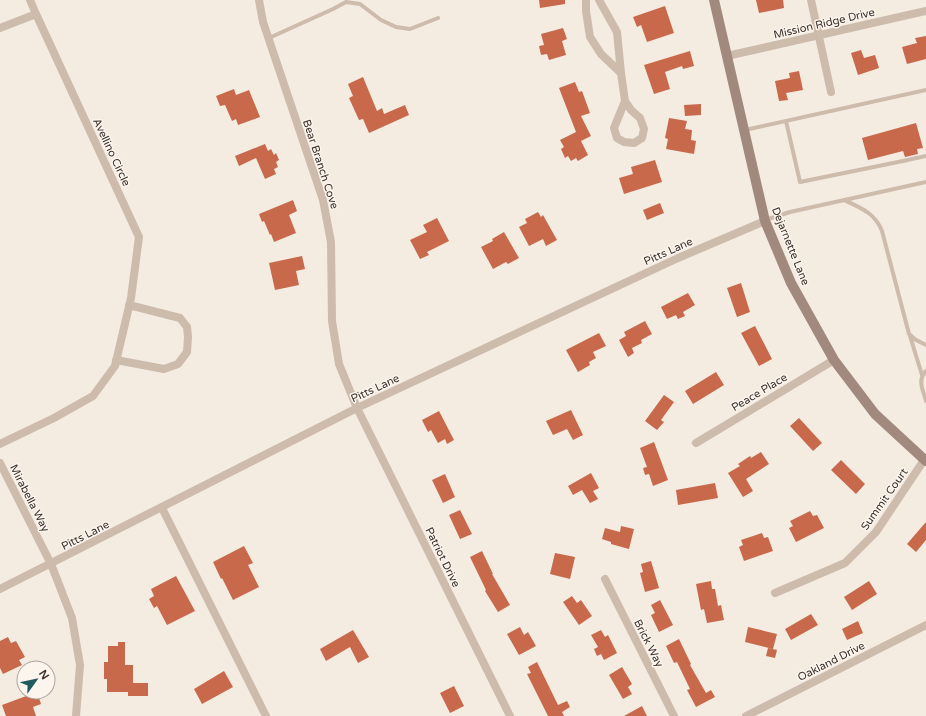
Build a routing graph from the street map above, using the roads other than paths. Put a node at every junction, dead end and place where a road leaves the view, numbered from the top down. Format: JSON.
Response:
{"nodes":[{"id":1,"x":30,"y":0,"type":"edge"},
{"id":2,"x":259,"y":0,"type":"edge"},
{"id":3,"x":586,"y":0,"type":"edge"},
{"id":4,"x":599,"y":0,"type":"edge"},
{"id":5,"x":714,"y":0,"type":"edge"},
{"id":6,"x":811,"y":0,"type":"edge"},
{"id":7,"x":926,"y":11,"type":"edge"},
{"id":8,"x":36,"y":14,"type":"junction"},
{"id":9,"x":438,"y":18,"type":"dead end"},
{"id":10,"x":0,"y":28,"type":"edge"},
{"id":11,"x":819,"y":35,"type":"junction"},
{"id":12,"x":268,"y":38,"type":"junction"},
{"id":13,"x":727,"y":56,"type":"junction"},
{"id":14,"x":621,"y":74,"type":"junction"},
{"id":15,"x":926,"y":90,"type":"edge"},
{"id":16,"x":831,"y":92,"type":"dead end"},
{"id":17,"x":625,"y":101,"type":"junction"},
{"id":18,"x":786,"y":121,"type":"junction"},
{"id":19,"x":744,"y":130,"type":"junction"},
{"id":20,"x":926,"y":156,"type":"edge"},
{"id":21,"x":926,"y":182,"type":"edge"},
{"id":22,"x":844,"y":200,"type":"junction"},
{"id":23,"x":765,"y":220,"type":"junction"},
{"id":24,"x":129,"y":305,"type":"junction"},
{"id":25,"x":910,"y":334,"type":"junction"},
{"id":26,"x":926,"y":345,"type":"edge"},
{"id":27,"x":116,"y":360,"type":"junction"},
{"id":28,"x":834,"y":360,"type":"junction"},
{"id":29,"x":926,"y":371,"type":"edge"},
{"id":30,"x":922,"y":375,"type":"junction"},
{"id":31,"x":926,"y":401,"type":"edge"},
{"id":32,"x":357,"y":408,"type":"junction"},
{"id":33,"x":696,"y":443,"type":"dead end"},
{"id":34,"x":0,"y":444,"type":"edge"},
{"id":35,"x":925,"y":461,"type":"edge"},
{"id":36,"x":0,"y":463,"type":"edge"},
{"id":37,"x":162,"y":508,"type":"junction"},
{"id":38,"x":51,"y":564,"type":"junction"},
{"id":39,"x":605,"y":579,"type":"dead end"},
{"id":40,"x":0,"y":590,"type":"edge"},
{"id":41,"x":775,"y":593,"type":"dead end"},
{"id":42,"x":926,"y":625,"type":"edge"},
{"id":43,"x":76,"y":716,"type":"edge"},
{"id":44,"x":266,"y":716,"type":"edge"},
{"id":45,"x":510,"y":716,"type":"edge"},
{"id":46,"x":674,"y":716,"type":"edge"},
{"id":47,"x":746,"y":716,"type":"edge"}],
"edges":[{"from":1,"to":8,"type":"street","name":"Avellino Circle"},
{"from":2,"to":12,"type":"street","name":"Bear Branch Cove"},
{"from":3,"to":14,"type":"street"},
{"from":4,"to":14,"type":"street"},
{"from":5,"to":13,"type":"main road","name":"Dejarnette Lane"},
{"from":6,"to":11,"type":"street"},
{"from":7,"to":11,"type":"street","name":"Mission Ridge Drive"},
{"from":8,"to":10,"type":"street"},
{"from":8,"to":24,"type":"street","name":"Avellino Circle"},
{"from":9,"to":12,"type":"lane"},
{"from":11,"to":13,"type":"street","name":"Mission Ridge Drive"},
{"from":11,"to":16,"type":"street"},
{"from":12,"to":32,"type":"street","name":"Bear Branch Cove"},
{"from":13,"to":19,"type":"main road","name":"Dejarnette Lane"},
{"from":14,"to":17,"type":"street"},
{"from":15,"to":18,"type":"lane"},
{"from":17,"to":17,"type":"street"},
{"from":18,"to":19,"type":"lane"},
{"from":18,"to":20,"type":"lane"},
{"from":19,"to":23,"type":"main road","name":"Dejarnette Lane"},
{"from":21,"to":22,"type":"lane"},
{"from":22,"to":23,"type":"lane"},
{"from":22,"to":25,"type":"lane"},
{"from":23,"to":28,"type":"main road","name":"Dejarnette Lane"},
{"from":23,"to":32,"type":"street","name":"Pitts Lane"},
{"from":24,"to":27,"type":"street","name":"Avellino Circle"},
{"from":24,"to":27,"type":"street"},
{"from":25,"to":26,"type":"lane"},
{"from":25,"to":30,"type":"lane"},
{"from":27,"to":34,"type":"street","name":"Avellino Circle"},
{"from":28,"to":33,"type":"street","name":"Peace Place"},
{"from":28,"to":35,"type":"main road","name":"Dejarnette Lane"},
{"from":29,"to":30,"type":"lane"},
{"from":30,"to":31,"type":"lane"},
{"from":32,"to":37,"type":"street","name":"Pitts Lane"},
{"from":32,"to":45,"type":"street","name":"Patriot Drive"},
{"from":35,"to":41,"type":"street","name":"Summit Court"},
{"from":36,"to":38,"type":"street","name":"Mirabella Way"},
{"from":37,"to":38,"type":"street","name":"Pitts Lane"},
{"from":37,"to":44,"type":"street"},
{"from":38,"to":40,"type":"street","name":"Pitts Lane"},
{"from":38,"to":43,"type":"street","name":"Mirabella Way"},
{"from":39,"to":46,"type":"street","name":"Brick Way"},
{"from":42,"to":47,"type":"street","name":"Oakland Drive"}]}
